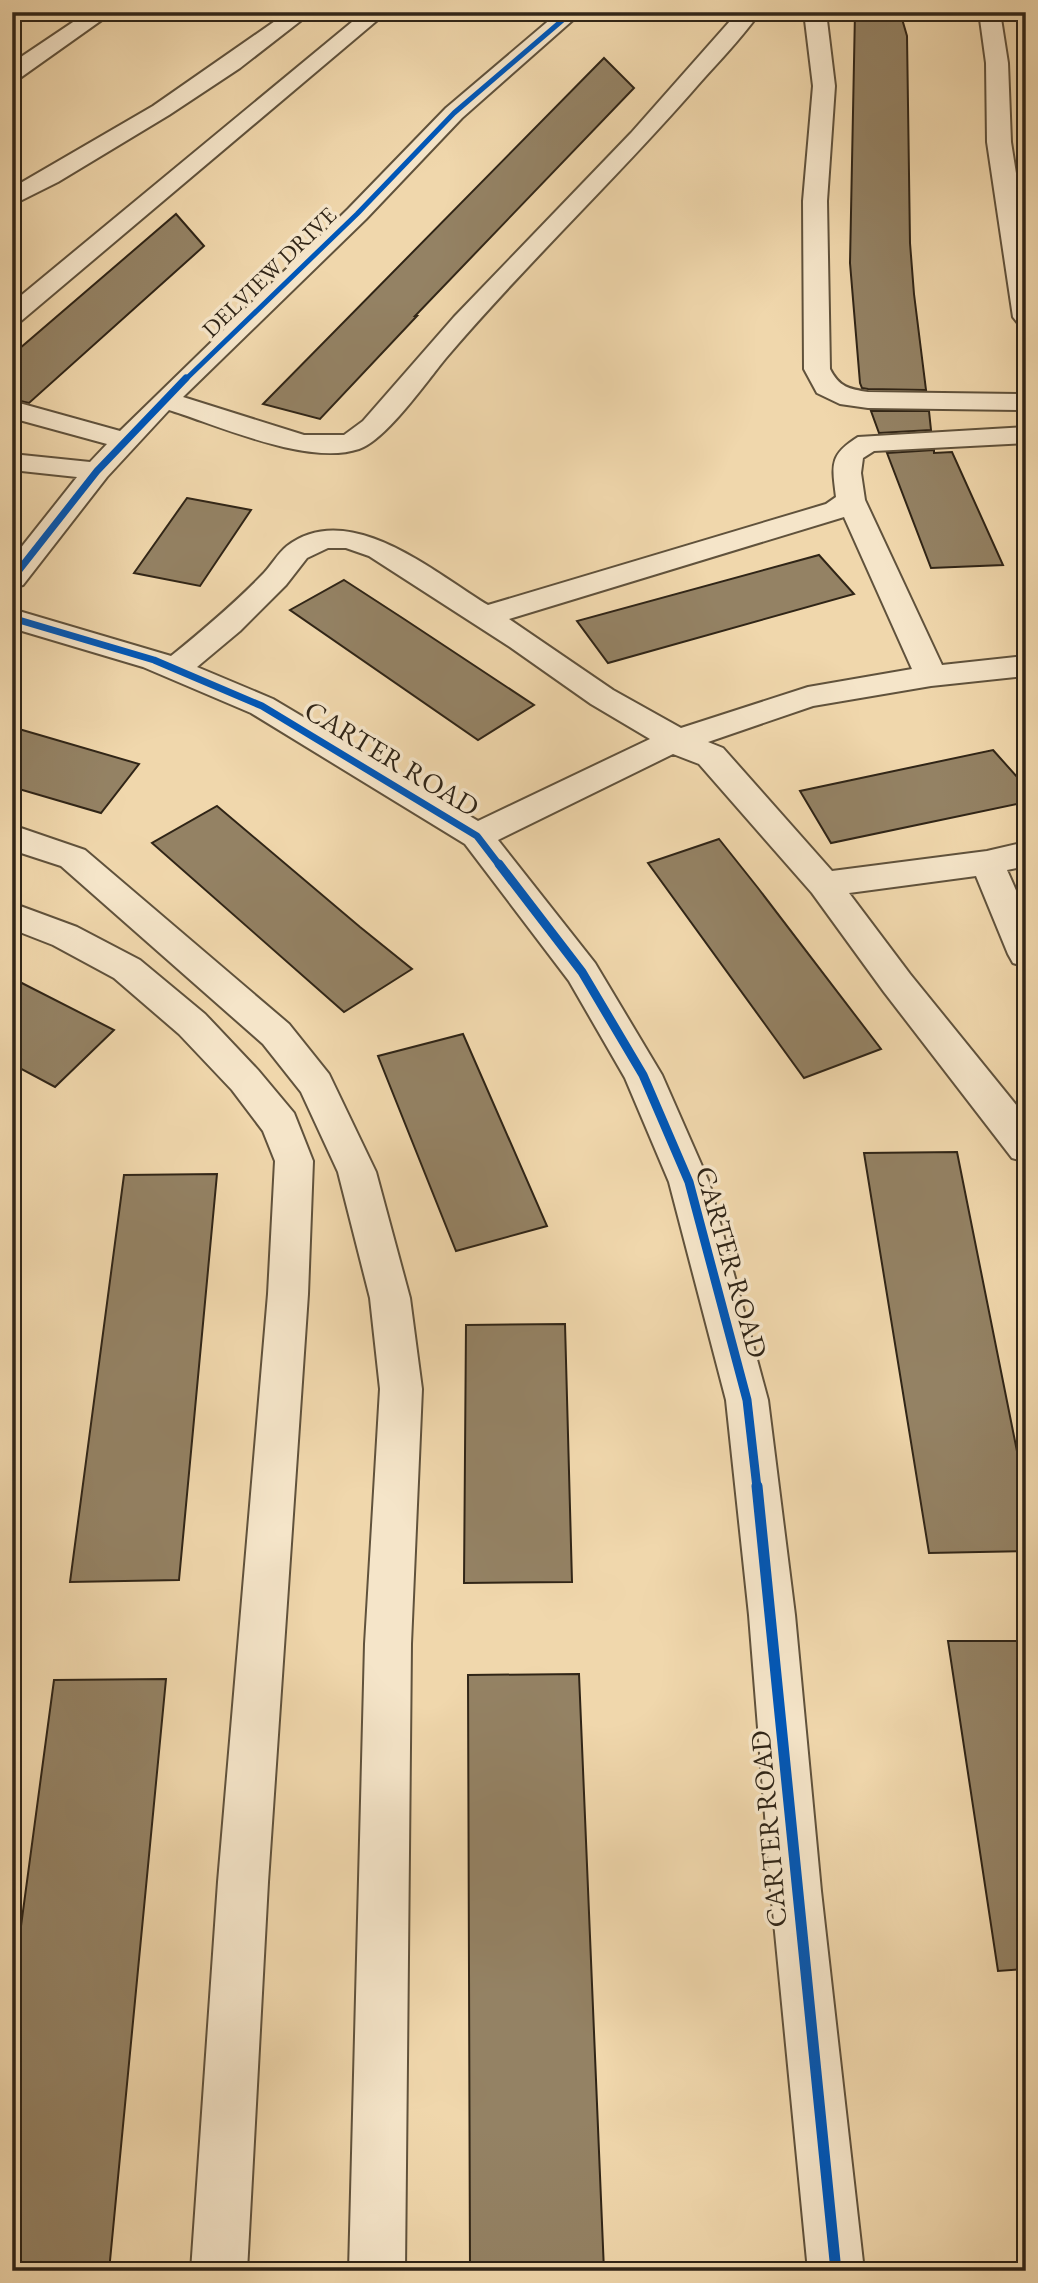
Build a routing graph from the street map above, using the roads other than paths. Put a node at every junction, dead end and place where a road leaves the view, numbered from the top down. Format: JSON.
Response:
{"nodes":[{"id":1,"x":103,"y":12,"type":"edge"},
{"id":2,"x":302,"y":12,"type":"edge"},
{"id":3,"x":377,"y":12,"type":"edge"},
{"id":4,"x":572,"y":12,"type":"edge"},
{"id":5,"x":750,"y":12,"type":"edge"},
{"id":6,"x":814,"y":12,"type":"edge"},
{"id":7,"x":989,"y":12,"type":"edge"},
{"id":8,"x":12,"y":73,"type":"edge"},
{"id":9,"x":999,"y":142,"type":"junction"},
{"id":10,"x":1026,"y":143,"type":"edge"},
{"id":11,"x":12,"y":198,"type":"edge"},
{"id":12,"x":1019,"y":238,"type":"edge"},
{"id":13,"x":12,"y":316,"type":"edge"},
{"id":14,"x":1026,"y":317,"type":"edge"},
{"id":15,"x":164,"y":400,"type":"junction"},
{"id":16,"x":1026,"y":402,"type":"edge"},
{"id":17,"x":12,"y":409,"type":"edge"},
{"id":18,"x":1026,"y":435,"type":"edge"},
{"id":19,"x":126,"y":441,"type":"junction"},
{"id":20,"x":12,"y":462,"type":"edge"},
{"id":21,"x":97,"y":471,"type":"junction"},
{"id":22,"x":851,"y":500,"type":"junction"},
{"id":23,"x":12,"y":579,"type":"edge"},
{"id":24,"x":485,"y":616,"type":"junction"},
{"id":25,"x":12,"y":618,"type":"edge"},
{"id":26,"x":1026,"y":666,"type":"edge"},
{"id":27,"x":175,"y":669,"type":"junction"},
{"id":28,"x":931,"y":676,"type":"junction"},
{"id":29,"x":678,"y":741,"type":"junction"},
{"id":30,"x":477,"y":836,"type":"junction"},
{"id":31,"x":12,"y":837,"type":"edge"},
{"id":32,"x":1026,"y":854,"type":"edge"},
{"id":33,"x":987,"y":863,"type":"junction"},
{"id":34,"x":824,"y":884,"type":"junction"},
{"id":35,"x":12,"y":915,"type":"edge"},
{"id":36,"x":1026,"y":954,"type":"edge"},
{"id":37,"x":1026,"y":1147,"type":"edge"},
{"id":38,"x":219,"y":2271,"type":"edge"},
{"id":39,"x":377,"y":2271,"type":"edge"},
{"id":40,"x":836,"y":2271,"type":"edge"}],
"edges":[{"from":1,"to":8,"type":"street"},
{"from":2,"to":11,"type":"street"},
{"from":3,"to":13,"type":"street"},
{"from":4,"to":15,"type":"street","name":"DELVIEW DRIVE"},
{"from":5,"to":15,"type":"street"},
{"from":6,"to":16,"type":"street"},
{"from":7,"to":9,"type":"street"},
{"from":9,"to":10,"type":"street"},
{"from":9,"to":12,"type":"street"},
{"from":12,"to":14,"type":"street"},
{"from":15,"to":19,"type":"street","name":"DELVIEW DRIVE"},
{"from":17,"to":19,"type":"street"},
{"from":18,"to":22,"type":"street"},
{"from":19,"to":21,"type":"street","name":"DELVIEW DRIVE"},
{"from":20,"to":21,"type":"street"},
{"from":21,"to":23,"type":"street","name":"DELVIEW DRIVE"},
{"from":22,"to":24,"type":"street"},
{"from":22,"to":28,"type":"street"},
{"from":24,"to":27,"type":"street"},
{"from":24,"to":29,"type":"street"},
{"from":25,"to":27,"type":"street","name":"CARTER ROAD"},
{"from":26,"to":28,"type":"street"},
{"from":27,"to":30,"type":"street","name":"CARTER ROAD"},
{"from":28,"to":29,"type":"street"},
{"from":29,"to":30,"type":"street"},
{"from":29,"to":34,"type":"street"},
{"from":30,"to":40,"type":"street","name":"CARTER ROAD"},
{"from":31,"to":39,"type":"street"},
{"from":32,"to":33,"type":"street"},
{"from":33,"to":34,"type":"street"},
{"from":33,"to":36,"type":"street"},
{"from":34,"to":37,"type":"street"},
{"from":35,"to":38,"type":"street"}]}
